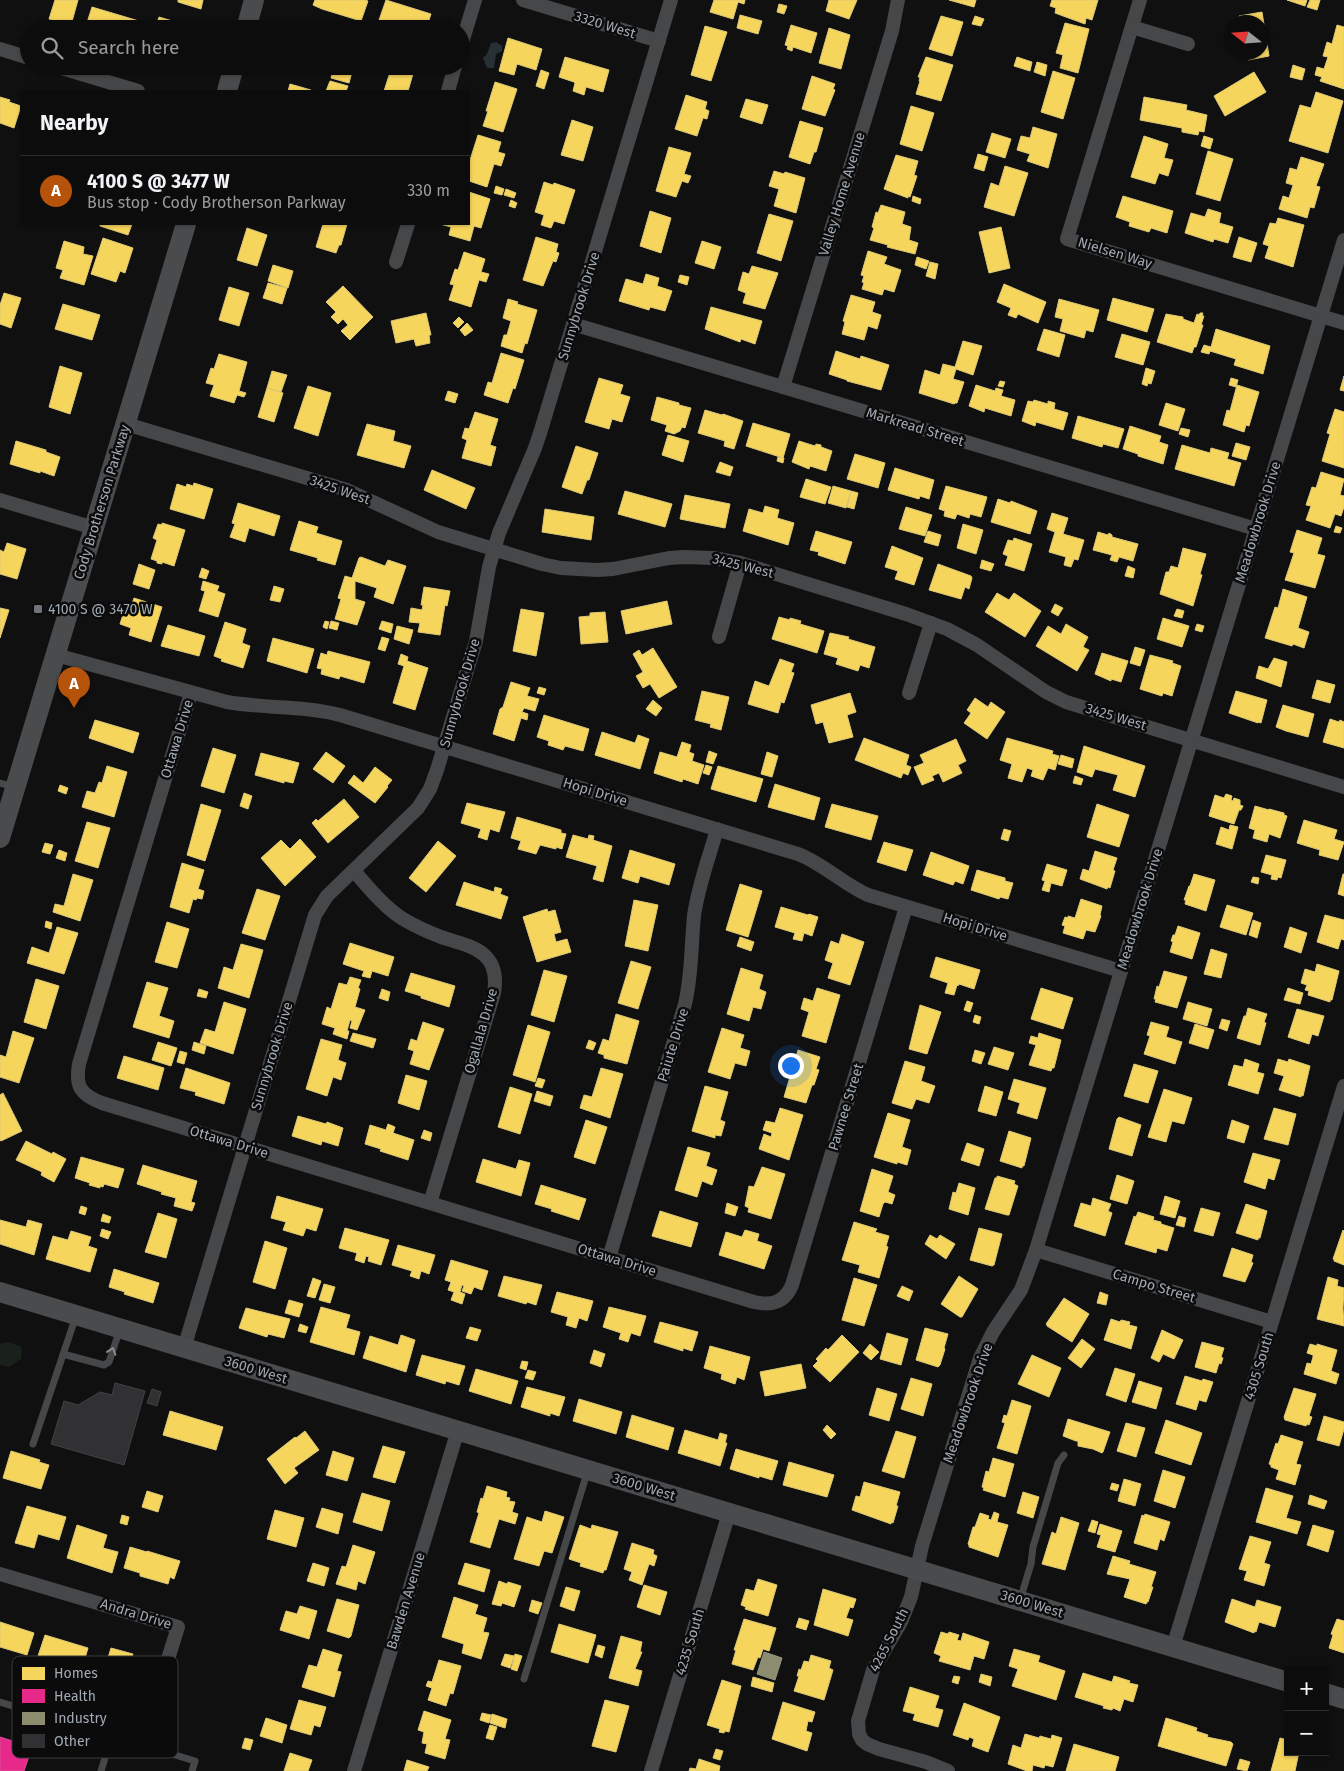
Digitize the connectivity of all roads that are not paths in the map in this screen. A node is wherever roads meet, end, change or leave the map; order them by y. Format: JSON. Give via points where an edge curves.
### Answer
{"nodes":[{"id":1,"x":254,"y":0,"type":"edge"},
{"id":2,"x":475,"y":0,"type":"edge"},
{"id":3,"x":523,"y":0,"type":"edge"},
{"id":4,"x":671,"y":0,"type":"edge"},
{"id":5,"x":898,"y":0,"type":"edge"},
{"id":6,"x":1140,"y":0,"type":"edge"},
{"id":7,"x":248,"y":20,"type":"edge"},
{"id":8,"x":469,"y":20,"type":"edge"},
{"id":9,"x":1132,"y":27,"type":"junction"},
{"id":10,"x":658,"y":41,"type":"junction"},
{"id":11,"x":1188,"y":44,"type":"dead end"},
{"id":12,"x":0,"y":50,"type":"edge"},
{"id":13,"x":20,"y":56,"type":"edge"},
{"id":14,"x":85,"y":75,"type":"edge"},
{"id":15,"x":231,"y":75,"type":"edge"},
{"id":16,"x":452,"y":75,"type":"edge"},
{"id":17,"x":135,"y":90,"type":"edge"},
{"id":18,"x":227,"y":90,"type":"edge"},
{"id":19,"x":448,"y":90,"type":"edge"},
{"id":20,"x":186,"y":225,"type":"edge"},
{"id":21,"x":408,"y":225,"type":"edge"},
{"id":22,"x":1344,"y":240,"type":"edge"},
{"id":23,"x":396,"y":262,"type":"dead end"},
{"id":24,"x":1321,"y":316,"type":"junction"},
{"id":25,"x":1344,"y":323,"type":"edge"},
{"id":26,"x":573,"y":324,"type":"junction"},
{"id":27,"x":783,"y":387,"type":"junction"},
{"id":28,"x":126,"y":424,"type":"junction"},
{"id":29,"x":0,"y":500,"type":"edge"},
{"id":30,"x":94,"y":528,"type":"junction"},
{"id":31,"x":1256,"y":529,"type":"junction"},
{"id":32,"x":494,"y":550,"type":"junction"},
{"id":33,"x":740,"y":563,"type":"junction"},
{"id":34,"x":931,"y":623,"type":"junction"},
{"id":35,"x":719,"y":637,"type":"dead end"},
{"id":36,"x":56,"y":655,"type":"junction"},
{"id":37,"x":191,"y":693,"type":"junction"},
{"id":38,"x":909,"y":693,"type":"dead end"},
{"id":39,"x":1192,"y":740,"type":"junction"},
{"id":40,"x":444,"y":747,"type":"junction"},
{"id":41,"x":8,"y":785,"type":"edge"},
{"id":42,"x":1344,"y":787,"type":"edge"},
{"id":43,"x":717,"y":829,"type":"junction"},
{"id":44,"x":0,"y":838,"type":"edge"},
{"id":45,"x":354,"y":871,"type":"junction"},
{"id":46,"x":906,"y":907,"type":"junction"},
{"id":47,"x":1122,"y":971,"type":"junction"},
{"id":48,"x":1344,"y":1086,"type":"edge"},
{"id":49,"x":245,"y":1146,"type":"junction"},
{"id":50,"x":430,"y":1203,"type":"junction"},
{"id":51,"x":1036,"y":1250,"type":"junction"},
{"id":52,"x":609,"y":1258,"type":"junction"},
{"id":53,"x":0,"y":1292,"type":"edge"},
{"id":54,"x":778,"y":1302,"type":"joint"},
{"id":55,"x":76,"y":1315,"type":"junction"},
{"id":56,"x":1272,"y":1322,"type":"junction"},
{"id":57,"x":120,"y":1328,"type":"junction"},
{"id":58,"x":184,"y":1348,"type":"junction"},
{"id":59,"x":63,"y":1354,"type":"junction"},
{"id":60,"x":458,"y":1430,"type":"junction"},
{"id":61,"x":33,"y":1444,"type":"dead end"},
{"id":62,"x":1064,"y":1455,"type":"dead end"},
{"id":63,"x":588,"y":1470,"type":"junction"},
{"id":64,"x":729,"y":1513,"type":"junction"},
{"id":65,"x":917,"y":1569,"type":"junction"},
{"id":66,"x":0,"y":1574,"type":"edge"},
{"id":67,"x":1020,"y":1601,"type":"junction"},
{"id":68,"x":1173,"y":1647,"type":"junction"},
{"id":69,"x":169,"y":1656,"type":"edge"},
{"id":70,"x":524,"y":1679,"type":"dead end"},
{"id":71,"x":1284,"y":1681,"type":"edge"},
{"id":72,"x":1329,"y":1694,"type":"edge"},
{"id":73,"x":1344,"y":1699,"type":"edge"},
{"id":74,"x":0,"y":1702,"type":"edge"},
{"id":75,"x":12,"y":1706,"type":"edge"},
{"id":76,"x":178,"y":1756,"type":"edge"},
{"id":77,"x":105,"y":1758,"type":"edge"},
{"id":78,"x":101,"y":1771,"type":"edge"},
{"id":79,"x":192,"y":1771,"type":"edge"},
{"id":80,"x":354,"y":1771,"type":"edge"},
{"id":81,"x":651,"y":1771,"type":"edge"},
{"id":82,"x":948,"y":1771,"type":"edge"}],
"edges":[{"from":1,"to":7,"type":"street"},
{"from":2,"to":8,"type":"street"},
{"from":3,"to":10,"type":"street","name":"3320 West"},
{"from":4,"to":10,"type":"street","name":"Sunnybrook Drive"},
{"from":5,"to":27,"type":"street","name":"Valley Home Avenue","via":[[892,31]]},
{"from":6,"to":9,"type":"street","name":"Nielsen Way"},
{"from":9,"to":11,"type":"street"},
{"from":9,"to":24,"type":"street","name":"Nielsen Way","via":[[1067,239]]},
{"from":10,"to":26,"type":"street","name":"Sunnybrook Drive"},
{"from":12,"to":13,"type":"street"},
{"from":14,"to":17,"type":"street"},
{"from":15,"to":18,"type":"street"},
{"from":16,"to":19,"type":"street"},
{"from":20,"to":28,"type":"street","name":"Cody Brotherson Parkway"},
{"from":21,"to":23,"type":"street"},
{"from":22,"to":24,"type":"street","name":"Meadowbrook Drive"},
{"from":24,"to":25,"type":"street","name":"Nielsen Way"},
{"from":24,"to":31,"type":"street","name":"Meadowbrook Drive"},
{"from":26,"to":27,"type":"street","name":"Markread Street"},
{"from":26,"to":32,"type":"street","name":"Sunnybrook Drive","via":[[535,448]]},
{"from":27,"to":31,"type":"street","name":"Markread Street"},
{"from":28,"to":30,"type":"street","name":"Cody Brotherson Parkway"},
{"from":28,"to":32,"type":"street","name":"3425 West","via":[[347,490],[426,527]]},
{"from":29,"to":30,"type":"street"},
{"from":30,"to":36,"type":"street","name":"Cody Brotherson Parkway"},
{"from":31,"to":39,"type":"street","name":"Meadowbrook Drive"},
{"from":32,"to":33,"type":"street","name":"3425 West","via":[[542,564],[578,569],[613,569],[684,557]]},
{"from":32,"to":40,"type":"street","name":"Sunnybrook Drive","via":[[476,641]]},
{"from":33,"to":34,"type":"street","name":"3425 West"},
{"from":33,"to":35,"type":"street"},
{"from":34,"to":38,"type":"street"},
{"from":34,"to":39,"type":"street","name":"3425 West","via":[[977,645],[1055,697]]},
{"from":36,"to":37,"type":"street","name":"Hopi Drive"},
{"from":36,"to":41,"type":"street","name":"Cody Brotherson Parkway"},
{"from":37,"to":40,"type":"street","name":"Hopi Drive","via":[[241,705],[326,711]]},
{"from":37,"to":49,"type":"street","name":"Ottawa Drive","via":[[79,1064],[78,1081],[80,1089],[93,1100]]},
{"from":39,"to":42,"type":"street","name":"3425 West"},
{"from":39,"to":47,"type":"street","name":"Meadowbrook Drive"},
{"from":40,"to":43,"type":"street","name":"Hopi Drive"},
{"from":40,"to":45,"type":"street","name":"Sunnybrook Drive","via":[[422,803]]},
{"from":41,"to":44,"type":"street","name":"Cody Brotherson Parkway"},
{"from":43,"to":46,"type":"street","name":"Hopi Drive","via":[[808,858],[859,891]]},
{"from":43,"to":52,"type":"street","name":"Paiute Drive","via":[[697,898],[685,1004]]},
{"from":45,"to":49,"type":"street","name":"Sunnybrook Drive","via":[[327,896],[315,915]]},
{"from":45,"to":50,"type":"street","name":"Ogallala Drive","via":[[379,899],[401,917],[427,931],[476,948],[487,958],[494,974],[494,993]]},
{"from":46,"to":47,"type":"street","name":"Hopi Drive"},
{"from":46,"to":54,"type":"street","name":"Pawnee Street","via":[[792,1285]]},
{"from":47,"to":51,"type":"street","name":"Meadowbrook Drive"},
{"from":48,"to":56,"type":"street","name":"4305 South"},
{"from":49,"to":50,"type":"street","name":"Ottawa Drive"},
{"from":49,"to":58,"type":"street","name":"Sunnybrook Drive"},
{"from":50,"to":52,"type":"street","name":"Ottawa Drive"},
{"from":51,"to":56,"type":"street","name":"Campo Street"},
{"from":51,"to":65,"type":"street","name":"Meadowbrook Drive","via":[[1021,1290],[980,1358]]},
{"from":52,"to":54,"type":"street","name":"Ottawa Drive","via":[[754,1302]]},
{"from":53,"to":55,"type":"street","name":"3600 West"},
{"from":55,"to":57,"type":"street","name":"3600 West"},
{"from":55,"to":59,"type":"lane"},
{"from":56,"to":68,"type":"street","name":"4305 South"},
{"from":57,"to":58,"type":"street","name":"3600 West"},
{"from":59,"to":57,"type":"lane","one_way":true,"via":[[104,1364],[109,1362]]},
{"from":58,"to":60,"type":"street","name":"3600 West"},
{"from":59,"to":61,"type":"lane"},
{"from":60,"to":63,"type":"street","name":"3600 West"},
{"from":60,"to":80,"type":"street","name":"Bawden Avenue"},
{"from":62,"to":67,"type":"lane","via":[[1058,1463]]},
{"from":63,"to":64,"type":"street","name":"3600 West"},
{"from":63,"to":70,"type":"lane"},
{"from":64,"to":65,"type":"street","name":"3600 West"},
{"from":64,"to":81,"type":"street","name":"4235 South"},
{"from":65,"to":67,"type":"street","name":"3600 West"},
{"from":65,"to":82,"type":"street","name":"4265 South","via":[[902,1622],[869,1680],[858,1728],[862,1740],[872,1747]]},
{"from":66,"to":69,"type":"street","name":"Andra Drive","via":[[178,1627]]},
{"from":67,"to":68,"type":"street","name":"3600 West"},
{"from":68,"to":71,"type":"street","name":"3600 West"},
{"from":72,"to":73,"type":"street"},
{"from":74,"to":75,"type":"lane"},
{"from":76,"to":79,"type":"lane","via":[[195,1761]]},
{"from":77,"to":78,"type":"lane"}]}
